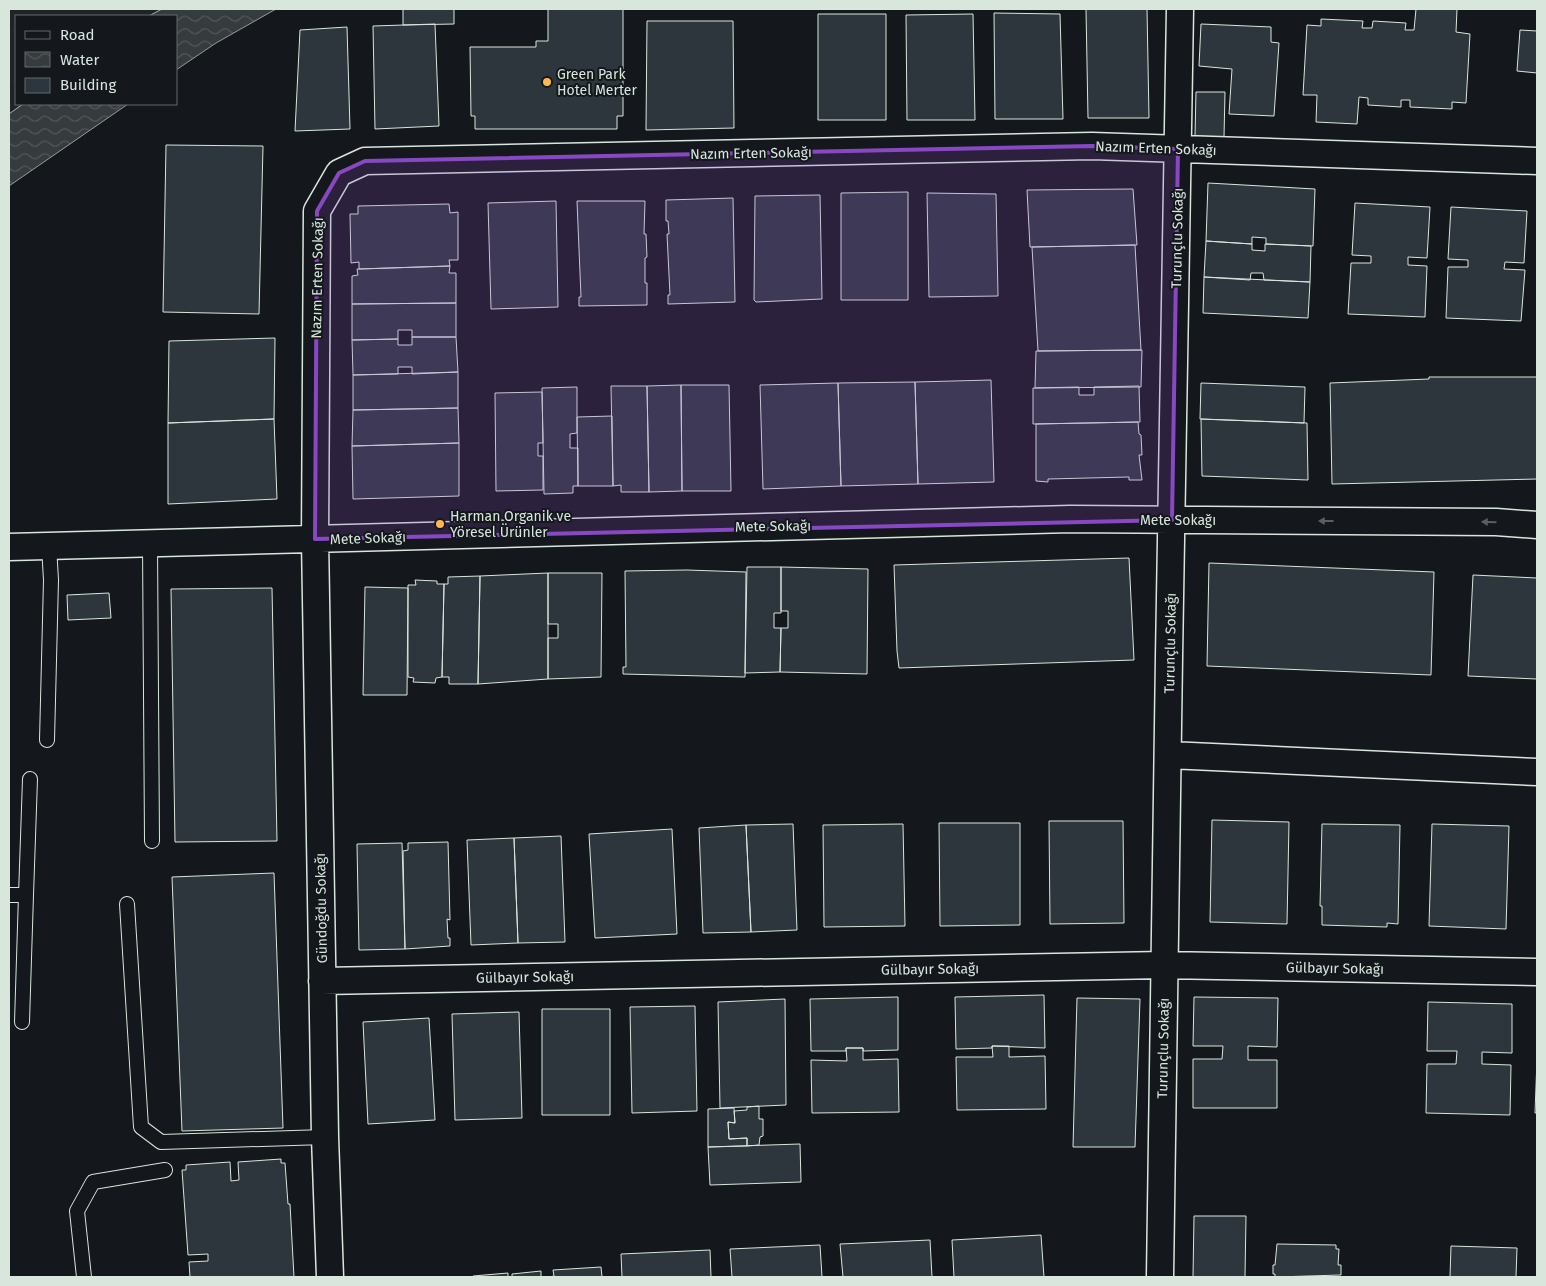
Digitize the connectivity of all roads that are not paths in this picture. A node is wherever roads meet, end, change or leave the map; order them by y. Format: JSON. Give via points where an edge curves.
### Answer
{"nodes":[{"id":1,"x":1180,"y":9,"type":"edge"},
{"id":2,"x":1178,"y":149,"type":"junction"},
{"id":3,"x":1537,"y":161,"type":"edge"},
{"id":4,"x":1172,"y":520,"type":"junction"},
{"id":5,"x":1537,"y":525,"type":"edge"},
{"id":6,"x":314,"y":539,"type":"junction"},
{"id":7,"x":150,"y":544,"type":"junction"},
{"id":8,"x":49,"y":546,"type":"junction"},
{"id":9,"x":9,"y":547,"type":"edge"},
{"id":10,"x":47,"y":740,"type":"dead end"},
{"id":11,"x":1169,"y":755,"type":"junction"},
{"id":12,"x":1537,"y":772,"type":"edge"},
{"id":13,"x":30,"y":779,"type":"dead end"},
{"id":14,"x":152,"y":841,"type":"dead end"},
{"id":15,"x":9,"y":895,"type":"edge"},
{"id":16,"x":26,"y":895,"type":"junction"},
{"id":17,"x":127,"y":904,"type":"dead end"},
{"id":18,"x":1163,"y":965,"type":"junction"},
{"id":19,"x":1537,"y":972,"type":"edge"},
{"id":20,"x":322,"y":981,"type":"junction"},
{"id":21,"x":22,"y":1022,"type":"dead end"},
{"id":22,"x":325,"y":1137,"type":"junction"},
{"id":23,"x":165,"y":1170,"type":"dead end"},
{"id":24,"x":84,"y":1277,"type":"edge"},
{"id":25,"x":330,"y":1277,"type":"edge"},
{"id":26,"x":1160,"y":1277,"type":"edge"}],
"edges":[{"from":1,"to":2,"type":"street","name":"Turunçlu Sokağı"},
{"from":2,"to":3,"type":"street","name":"Nazım Erten Sokağı"},
{"from":2,"to":4,"type":"street","name":"Turunçlu Sokağı"},
{"from":2,"to":6,"type":"street","name":"Nazım Erten Sokağı","via":[[1082,146],[365,161],[356,165],[340,173],[317,211]]},
{"from":5,"to":4,"type":"street","name":"Mete Sokağı","one_way":true},
{"from":4,"to":6,"type":"street","name":"Mete Sokağı","via":[[1070,519]]},
{"from":4,"to":11,"type":"street","name":"Turunçlu Sokağı"},
{"from":6,"to":7,"type":"street","name":"Mete Sokağı"},
{"from":6,"to":20,"type":"street","name":"Gündoğdu Sokağı"},
{"from":7,"to":8,"type":"street","name":"Mete Sokağı"},
{"from":7,"to":14,"type":"lane"},
{"from":8,"to":9,"type":"street","name":"Mete Sokağı"},
{"from":8,"to":10,"type":"lane"},
{"from":11,"to":12,"type":"street"},
{"from":11,"to":18,"type":"street","name":"Turunçlu Sokağı"},
{"from":13,"to":16,"type":"lane"},
{"from":15,"to":16,"type":"lane"},
{"from":16,"to":21,"type":"lane"},
{"from":17,"to":22,"type":"lane","via":[[141,1127],[161,1142]]},
{"from":18,"to":19,"type":"street","name":"Gülbayır Sokağı"},
{"from":18,"to":20,"type":"street","name":"Gülbayır Sokağı"},
{"from":18,"to":26,"type":"street","name":"Turunçlu Sokağı"},
{"from":20,"to":22,"type":"street","name":"Gündoğdu Sokağı"},
{"from":22,"to":25,"type":"street","name":"Gündoğdu Sokağı"},
{"from":23,"to":24,"type":"lane","via":[[93,1182],[77,1211]]}]}
